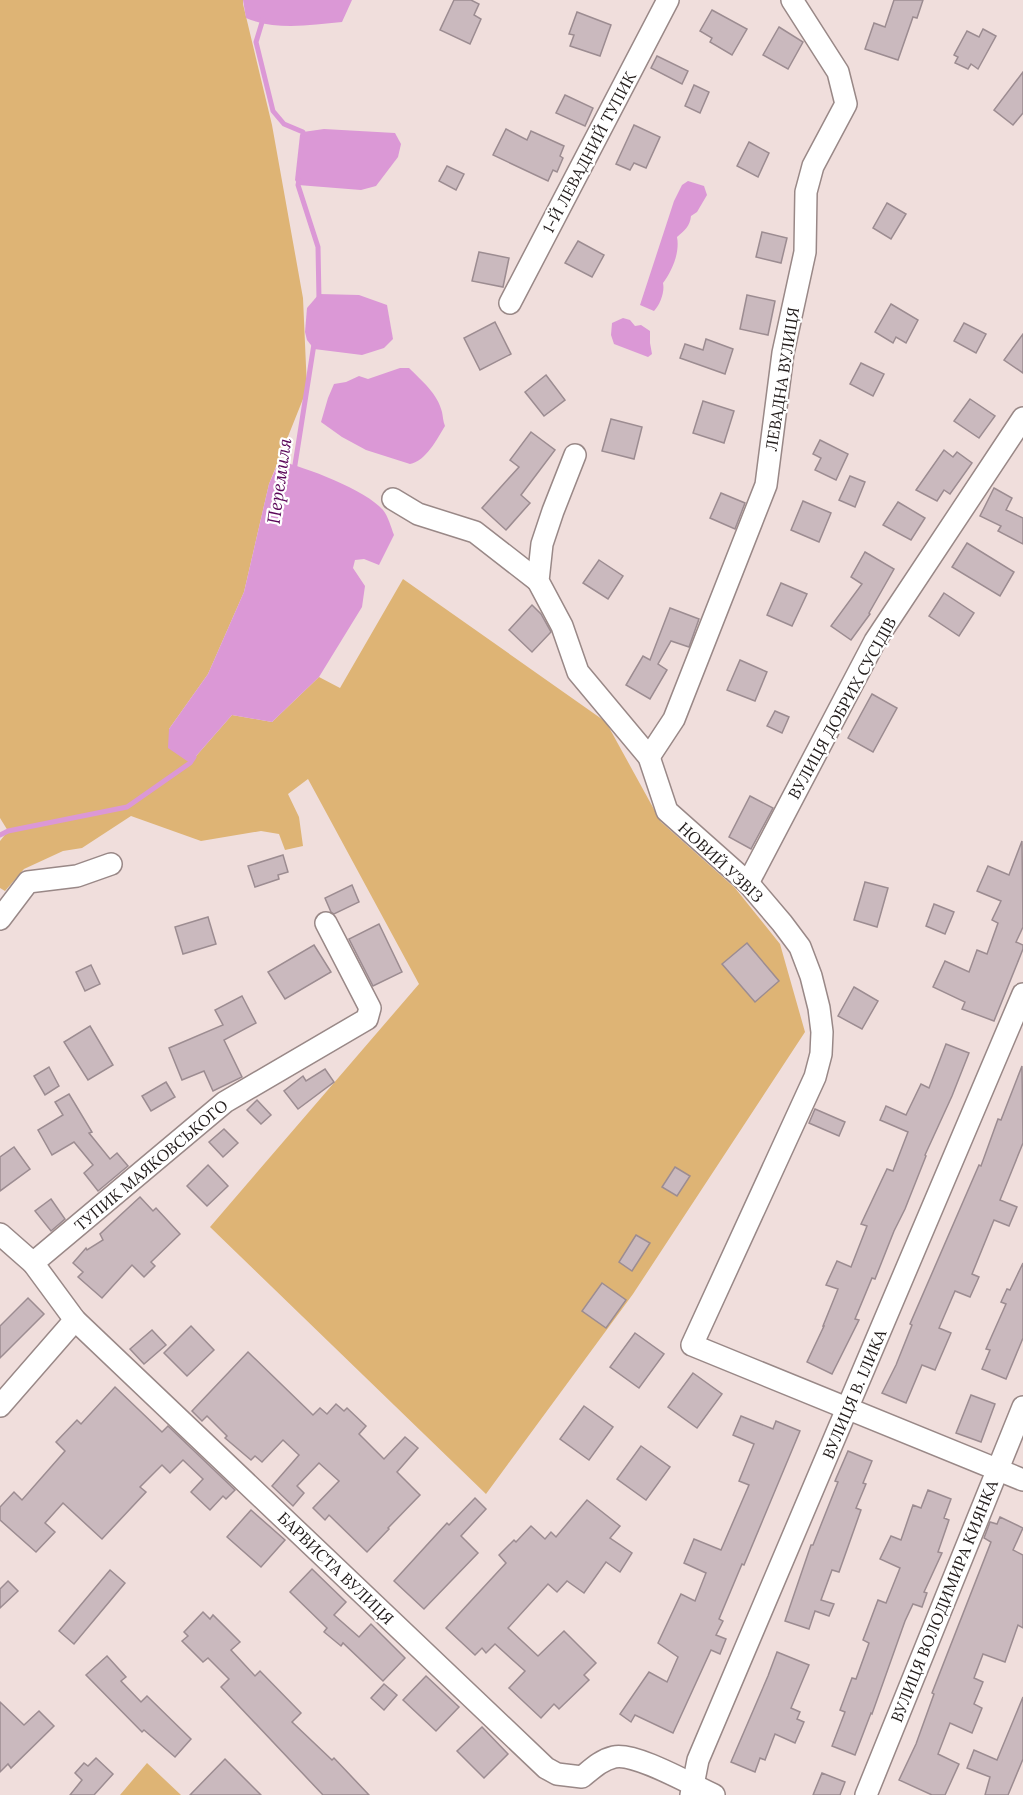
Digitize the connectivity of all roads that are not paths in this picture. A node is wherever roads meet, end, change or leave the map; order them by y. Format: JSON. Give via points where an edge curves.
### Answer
{"nodes":[{"id":1,"x":668,"y":0,"type":"edge"},
{"id":2,"x":792,"y":0,"type":"edge"},
{"id":3,"x":510,"y":303,"type":"dead end"},
{"id":4,"x":1023,"y":418,"type":"edge"},
{"id":5,"x":575,"y":455,"type":"dead end"},
{"id":6,"x":393,"y":499,"type":"dead end"},
{"id":7,"x":538,"y":581,"type":"junction"},
{"id":8,"x":649,"y":757,"type":"junction"},
{"id":9,"x":111,"y":864,"type":"dead end"},
{"id":10,"x":748,"y":883,"type":"junction"},
{"id":11,"x":0,"y":920,"type":"edge"},
{"id":12,"x":326,"y":923,"type":"dead end"},
{"id":13,"x":1023,"y":994,"type":"edge"},
{"id":14,"x":0,"y":1234,"type":"edge"},
{"id":15,"x":33,"y":1263,"type":"junction"},
{"id":16,"x":75,"y":1320,"type":"junction"},
{"id":17,"x":0,"y":1406,"type":"edge"},
{"id":18,"x":1023,"y":1407,"type":"edge"},
{"id":19,"x":849,"y":1408,"type":"junction"},
{"id":20,"x":997,"y":1470,"type":"junction"},
{"id":21,"x":1023,"y":1480,"type":"edge"},
{"id":22,"x":580,"y":1786,"type":"edge"},
{"id":23,"x":692,"y":1790,"type":"edge"},
{"id":24,"x":714,"y":1795,"type":"edge"},
{"id":25,"x":866,"y":1795,"type":"edge"}],
"edges":[{"from":1,"to":3,"type":"street","name":"1-Й ЛЕВАДНИЙ ТУПИК"},
{"from":2,"to":8,"type":"street","name":"ЛЕВАДНА ВУЛИЦЯ","via":[[837,72],[846,104],[813,166],[806,192],[805,252],[783,353],[766,485],[674,719]]},
{"from":4,"to":10,"type":"street","name":"ВУЛИЦЯ ДОБРИХ СУСІДІВ","via":[[875,641]]},
{"from":5,"to":7,"type":"street","via":[[542,544]]},
{"from":6,"to":7,"type":"street","via":[[418,513],[475,532]]},
{"from":7,"to":8,"type":"street","name":"НОВИЙ УЗВІЗ","via":[[562,626],[578,672]]},
{"from":8,"to":10,"type":"street","name":"НОВИЙ УЗВІЗ","via":[[667,811]]},
{"from":9,"to":11,"type":"street","via":[[77,876],[28,882]]},
{"from":10,"to":19,"type":"street","name":"НОВИЙ УЗВІЗ","via":[[800,947],[819,1008],[821,1054],[815,1077],[692,1346]]},
{"from":12,"to":15,"type":"street","name":"ТУПИК МАЯКОВСЬКОГО","via":[[370,1008],[367,1019],[225,1102]]},
{"from":13,"to":19,"type":"street","name":"ВУЛИЦЯ В. ІЛИКА"},
{"from":14,"to":15,"type":"street","name":"БАРВИСТА ВУЛИЦЯ"},
{"from":15,"to":16,"type":"street","name":"БАРВИСТА ВУЛИЦЯ"},
{"from":16,"to":17,"type":"street"},
{"from":16,"to":22,"type":"street","name":"БАРВИСТА ВУЛИЦЯ","via":[[546,1768]]},
{"from":18,"to":20,"type":"street","name":"ВУЛИЦЯ ВОЛОДИМИРА КИЯНКА"},
{"from":19,"to":20,"type":"street"},
{"from":19,"to":23,"type":"street","name":"ВУЛИЦЯ В. ІЛИКА","via":[[698,1760]]},
{"from":20,"to":21,"type":"street"},
{"from":20,"to":25,"type":"street","name":"ВУЛИЦЯ ВОЛОДИМИРА КИЯНКА"},
{"from":22,"to":23,"type":"street","name":"БАРВИСТА ВУЛИЦЯ","via":[[599,1763],[624,1756],[639,1759]]},
{"from":23,"to":24,"type":"street","name":"БАРВИСТА ВУЛИЦЯ"}]}
